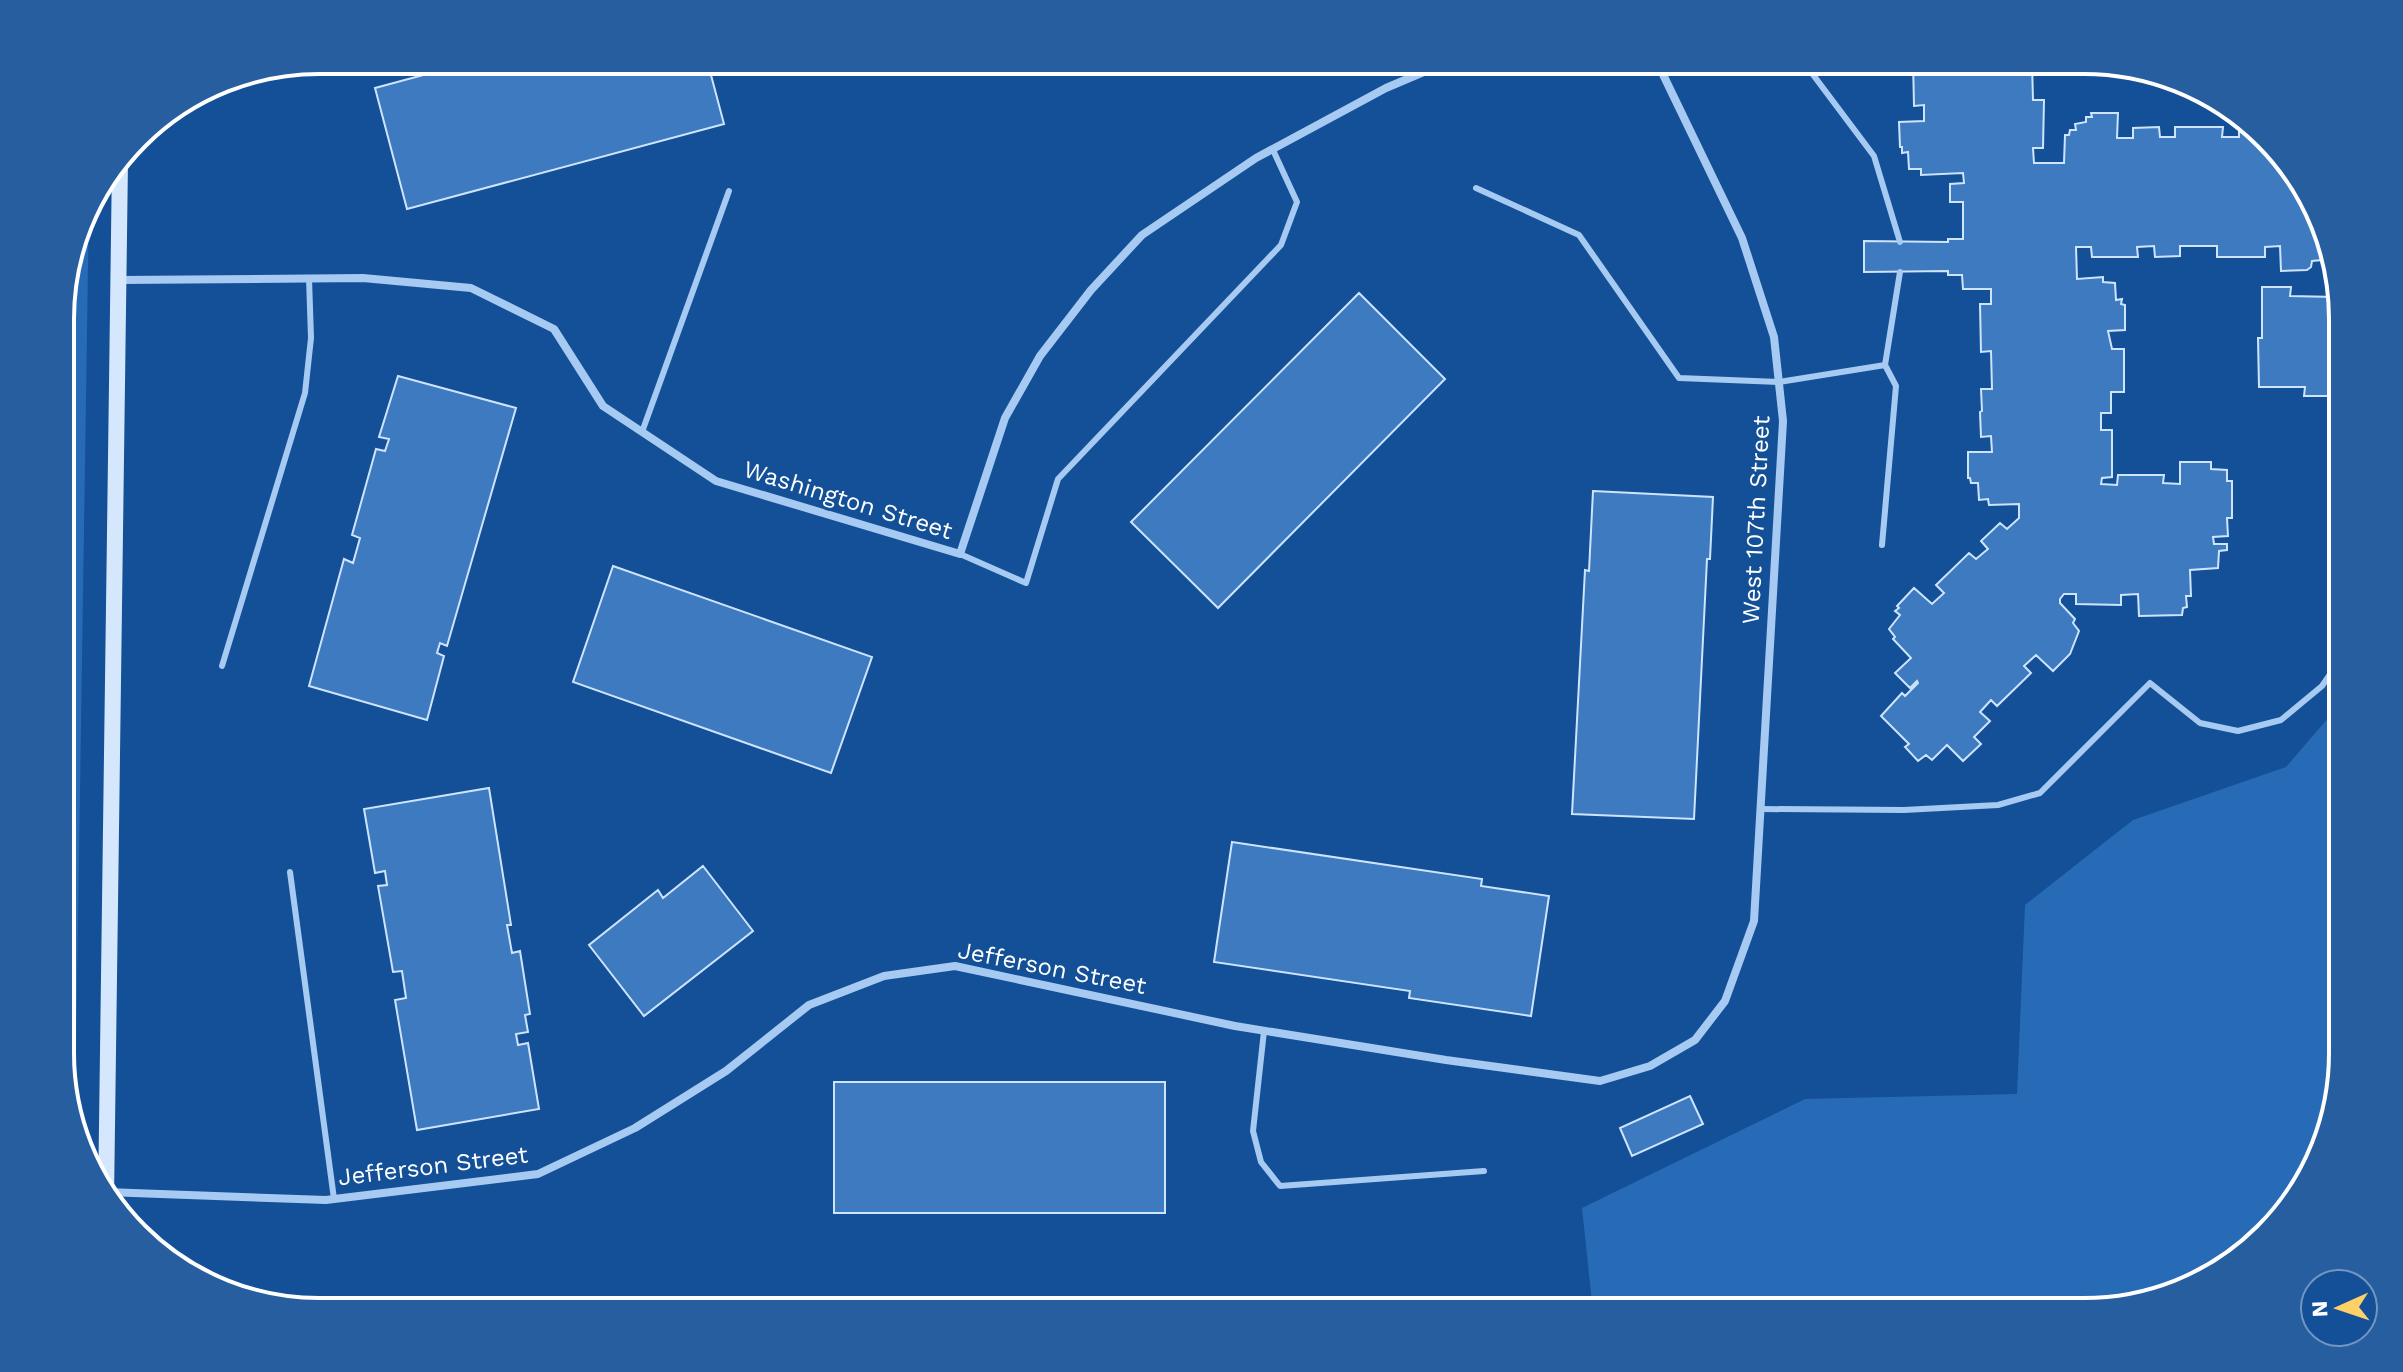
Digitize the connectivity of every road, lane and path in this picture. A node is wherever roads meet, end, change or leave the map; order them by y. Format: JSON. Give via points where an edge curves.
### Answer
{"nodes":[{"id":1,"x":1418,"y":74,"type":"edge"},
{"id":2,"x":1663,"y":74,"type":"edge"},
{"id":3,"x":1813,"y":74,"type":"edge"},
{"id":4,"x":1273,"y":150,"type":"junction"},
{"id":5,"x":120,"y":177,"type":"edge"},
{"id":6,"x":1476,"y":188,"type":"dead end"},
{"id":7,"x":729,"y":191,"type":"dead end"},
{"id":8,"x":1900,"y":242,"type":"dead end"},
{"id":9,"x":1900,"y":272,"type":"dead end"},
{"id":10,"x":309,"y":278,"type":"junction"},
{"id":11,"x":119,"y":280,"type":"junction"},
{"id":12,"x":1885,"y":365,"type":"junction"},
{"id":13,"x":1779,"y":382,"type":"junction"},
{"id":14,"x":642,"y":432,"type":"junction"},
{"id":15,"x":1882,"y":545,"type":"dead end"},
{"id":16,"x":960,"y":554,"type":"junction"},
{"id":17,"x":222,"y":666,"type":"dead end"},
{"id":18,"x":2328,"y":677,"type":"edge"},
{"id":19,"x":1761,"y":809,"type":"junction"},
{"id":20,"x":290,"y":872,"type":"dead end"},
{"id":21,"x":1725,"y":1001,"type":"joint"},
{"id":22,"x":1264,"y":1031,"type":"junction"},
{"id":23,"x":1484,"y":1171,"type":"dead end"},
{"id":24,"x":106,"y":1175,"type":"edge"},
{"id":25,"x":121,"y":1196,"type":"edge"},
{"id":26,"x":334,"y":1199,"type":"junction"}],
"edges":[{"from":1,"to":4,"type":"street","name":"Washington Street"},
{"from":2,"to":13,"type":"street","name":"West 107th Street","via":[[1742,238],[1774,337]]},
{"from":3,"to":8,"type":"lane","via":[[1874,156]]},
{"from":4,"to":16,"type":"street","name":"Washington Street","via":[[1142,235],[1091,290],[1040,356],[1005,418]]},
{"from":4,"to":16,"type":"lane","via":[[1297,202],[1281,245],[1058,479],[1026,583]]},
{"from":5,"to":11,"type":"street"},
{"from":6,"to":13,"type":"lane","via":[[1579,235],[1679,378]]},
{"from":7,"to":14,"type":"lane"},
{"from":9,"to":12,"type":"lane"},
{"from":10,"to":11,"type":"street","name":"Washington Street"},
{"from":10,"to":14,"type":"street","name":"Washington Street","via":[[471,288],[554,329],[603,406]]},
{"from":10,"to":17,"type":"lane","via":[[311,338],[305,393]]},
{"from":11,"to":24,"type":"street"},
{"from":12,"to":13,"type":"lane"},
{"from":12,"to":15,"type":"lane","via":[[1896,386]]},
{"from":13,"to":19,"type":"street","name":"West 107th Street","via":[[1783,421]]},
{"from":14,"to":16,"type":"street","name":"Washington Street","via":[[716,481]]},
{"from":18,"to":19,"type":"lane","via":[[2281,720],[2238,731],[2200,723],[2150,683],[2040,793],[1998,805]]},
{"from":19,"to":21,"type":"street","name":"West 107th Street","via":[[1754,921]]},
{"from":20,"to":26,"type":"lane"},
{"from":21,"to":22,"type":"street","name":"Jefferson Street","via":[[1695,1040],[1650,1066],[1600,1081]]},
{"from":22,"to":23,"type":"lane","via":[[1253,1131],[1261,1162],[1280,1186]]},
{"from":22,"to":26,"type":"street","name":"Jefferson Street","via":[[955,966],[884,976],[809,1005],[713,1079],[635,1128],[538,1174]]},
{"from":25,"to":26,"type":"street","name":"Jefferson Street"}]}
